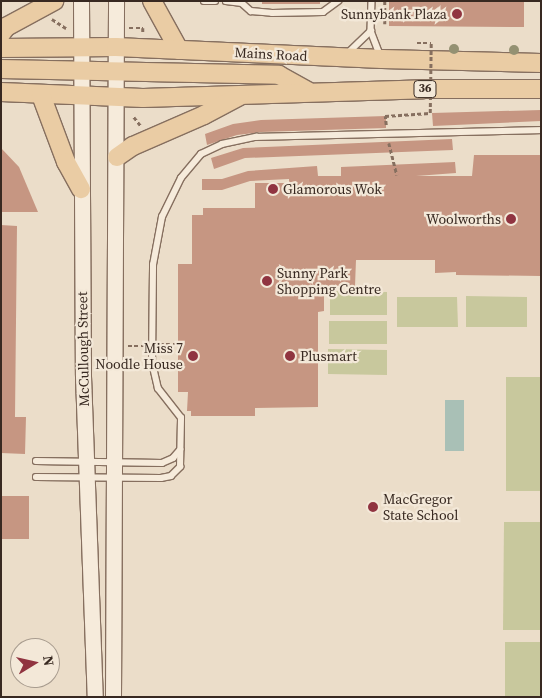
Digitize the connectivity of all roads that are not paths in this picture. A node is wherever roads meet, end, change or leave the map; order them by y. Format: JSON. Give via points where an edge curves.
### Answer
{"nodes":[{"id":1,"x":81,"y":1,"type":"edge"},
{"id":2,"x":116,"y":1,"type":"edge"},
{"id":3,"x":152,"y":1,"type":"edge"},
{"id":4,"x":204,"y":1,"type":"edge"},
{"id":5,"x":215,"y":1,"type":"edge"},
{"id":6,"x":226,"y":1,"type":"edge"},
{"id":7,"x":338,"y":1,"type":"edge"},
{"id":8,"x":372,"y":1,"type":"edge"},
{"id":9,"x":49,"y":8,"type":"edge"},
{"id":10,"x":371,"y":31,"type":"junction"},
{"id":11,"x":1,"y":34,"type":"edge"},
{"id":12,"x":81,"y":46,"type":"junction"},
{"id":13,"x":116,"y":47,"type":"junction"},
{"id":14,"x":1,"y":48,"type":"edge"},
{"id":15,"x":179,"y":50,"type":"junction"},
{"id":16,"x":344,"y":58,"type":"junction"},
{"id":17,"x":382,"y":60,"type":"junction"},
{"id":18,"x":541,"y":63,"type":"edge"},
{"id":19,"x":1,"y":69,"type":"edge"},
{"id":20,"x":81,"y":72,"type":"junction"},
{"id":21,"x":116,"y":72,"type":"junction"},
{"id":22,"x":541,"y":90,"type":"edge"},
{"id":23,"x":308,"y":91,"type":"junction"},
{"id":24,"x":1,"y":92,"type":"edge"},
{"id":25,"x":241,"y":94,"type":"junction"},
{"id":26,"x":41,"y":95,"type":"junction"},
{"id":27,"x":81,"y":97,"type":"junction"},
{"id":28,"x":116,"y":97,"type":"junction"},
{"id":29,"x":541,"y":130,"type":"edge"},
{"id":30,"x":117,"y":157,"type":"junction"},
{"id":31,"x":81,"y":189,"type":"junction"},
{"id":32,"x":180,"y":450,"type":"junction"},
{"id":33,"x":36,"y":461,"type":"dead end"},
{"id":34,"x":86,"y":470,"type":"junction"},
{"id":35,"x":115,"y":470,"type":"junction"},
{"id":36,"x":36,"y":477,"type":"dead end"},
{"id":37,"x":95,"y":697,"type":"edge"},
{"id":38,"x":113,"y":697,"type":"edge"}],
"edges":[{"from":1,"to":12,"type":"main road","name":"McCullough Street"},
{"from":2,"to":13,"type":"main road"},
{"from":3,"to":15,"type":"main road"},
{"from":4,"to":5,"type":"lane"},
{"from":6,"to":7,"type":"lane","via":[[242,3],[251,11],[272,13],[324,12]]},
{"from":8,"to":10,"type":"lane"},
{"from":9,"to":11,"type":"main road","via":[[6,27]]},
{"from":10,"to":16,"type":"lane"},
{"from":10,"to":17,"type":"lane"},
{"from":12,"to":13,"type":"main road","name":"Mains Road","number":"36"},
{"from":12,"to":14,"type":"main road","name":"Mains Road","number":"36"},
{"from":12,"to":20,"type":"main road","name":"McCullough Street"},
{"from":13,"to":15,"type":"main road","name":"Mains Road","number":"36"},
{"from":13,"to":21,"type":"main road"},
{"from":15,"to":16,"type":"main road","name":"Mains Road","number":"36"},
{"from":16,"to":17,"type":"main road","name":"Mains Road","number":"36"},
{"from":17,"to":18,"type":"main road","name":"Mains Road","number":"36"},
{"from":19,"to":20,"type":"main road"},
{"from":20,"to":21,"type":"main road"},
{"from":20,"to":27,"type":"main road","name":"McCullough Street"},
{"from":21,"to":23,"type":"main road","via":[[279,74]]},
{"from":21,"to":28,"type":"main road"},
{"from":22,"to":23,"type":"main road","number":"36"},
{"from":23,"to":25,"type":"main road","number":"36"},
{"from":24,"to":26,"type":"main road","number":"36"},
{"from":25,"to":28,"type":"main road","number":"36"},
{"from":25,"to":30,"type":"main road","via":[[204,116],[133,146]]},
{"from":26,"to":27,"type":"main road","number":"36"},
{"from":26,"to":31,"type":"main road","via":[[66,162]]},
{"from":27,"to":28,"type":"main road","number":"36"},
{"from":27,"to":31,"type":"main road","name":"McCullough Street"},
{"from":28,"to":30,"type":"main road"},
{"from":29,"to":32,"type":"lane","via":[[256,137],[222,144],[201,154],[180,178],[162,217],[153,265],[152,345],[156,384],[181,418]]},
{"from":30,"to":35,"type":"main road"},
{"from":31,"to":34,"type":"main road","name":"McCullough Street"},
{"from":32,"to":35,"type":"lane","via":[[166,462]]},
{"from":32,"to":35,"type":"lane","via":[[180,467],[171,476]]},
{"from":33,"to":34,"type":"lane"},
{"from":34,"to":35,"type":"lane"},
{"from":34,"to":35,"type":"lane"},
{"from":34,"to":36,"type":"lane"},
{"from":34,"to":37,"type":"main road","name":"McCullough Street"},
{"from":35,"to":38,"type":"main road"}]}
